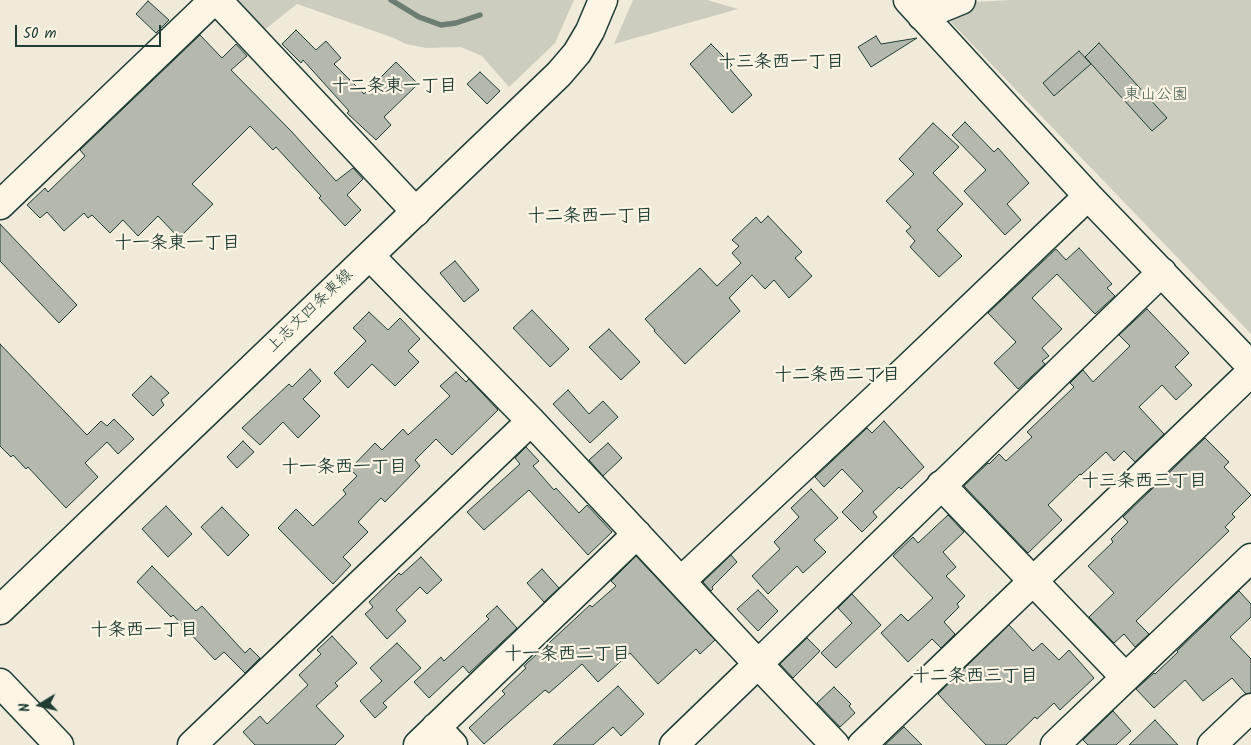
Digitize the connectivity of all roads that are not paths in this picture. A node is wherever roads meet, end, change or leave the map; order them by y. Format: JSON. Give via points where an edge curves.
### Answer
{"nodes":[{"id":1,"x":216,"y":0,"type":"edge"},
{"id":2,"x":604,"y":0,"type":"edge"},
{"id":3,"x":961,"y":0,"type":"edge"},
{"id":4,"x":915,"y":8,"type":"edge"},
{"id":5,"x":1088,"y":196,"type":"junction"},
{"id":6,"x":0,"y":205,"type":"edge"},
{"id":7,"x":416,"y":212,"type":"junction"},
{"id":8,"x":370,"y":256,"type":"junction"},
{"id":9,"x":1162,"y":272,"type":"junction"},
{"id":10,"x":1251,"y":366,"type":"edge"},
{"id":11,"x":1251,"y":372,"type":"edge"},
{"id":12,"x":531,"y":421,"type":"junction"},
{"id":13,"x":941,"y":485,"type":"junction"},
{"id":14,"x":637,"y":534,"type":"junction"},
{"id":15,"x":1251,"y":558,"type":"edge"},
{"id":16,"x":681,"y":581,"type":"junction"},
{"id":17,"x":1033,"y":582,"type":"junction"},
{"id":18,"x":0,"y":610,"type":"edge"},
{"id":19,"x":758,"y":664,"type":"junction"},
{"id":20,"x":1125,"y":677,"type":"junction"},
{"id":21,"x":0,"y":683,"type":"edge"},
{"id":22,"x":1251,"y":708,"type":"edge"},
{"id":23,"x":436,"y":739,"type":"edge"},
{"id":24,"x":59,"y":745,"type":"edge"},
{"id":25,"x":192,"y":745,"type":"edge"},
{"id":26,"x":674,"y":745,"type":"edge"},
{"id":27,"x":835,"y":745,"type":"edge"},
{"id":28,"x":862,"y":745,"type":"edge"},
{"id":29,"x":1055,"y":745,"type":"edge"},
{"id":30,"x":1212,"y":745,"type":"edge"}],
"edges":[{"from":1,"to":6,"type":"main road"},
{"from":1,"to":7,"type":"main road"},
{"from":2,"to":7,"type":"main road","name":"上志文四条東線","via":[[590,32],[559,74]]},
{"from":3,"to":4,"type":"main road"},
{"from":4,"to":5,"type":"main road"},
{"from":5,"to":9,"type":"main road"},
{"from":5,"to":16,"type":"main road"},
{"from":7,"to":8,"type":"main road","name":"上志文四条東線"},
{"from":8,"to":12,"type":"main road"},
{"from":8,"to":18,"type":"main road","name":"上志文四条東線"},
{"from":9,"to":10,"type":"main road"},
{"from":9,"to":13,"type":"main road"},
{"from":11,"to":17,"type":"main road"},
{"from":12,"to":14,"type":"main road"},
{"from":12,"to":25,"type":"main road"},
{"from":13,"to":17,"type":"main road"},
{"from":13,"to":19,"type":"main road"},
{"from":14,"to":16,"type":"main road"},
{"from":14,"to":23,"type":"main road"},
{"from":15,"to":20,"type":"main road"},
{"from":16,"to":19,"type":"main road"},
{"from":17,"to":20,"type":"main road"},
{"from":17,"to":28,"type":"main road"},
{"from":19,"to":26,"type":"main road"},
{"from":19,"to":27,"type":"main road"},
{"from":20,"to":29,"type":"main road"},
{"from":21,"to":24,"type":"main road"},
{"from":22,"to":30,"type":"main road"}]}
